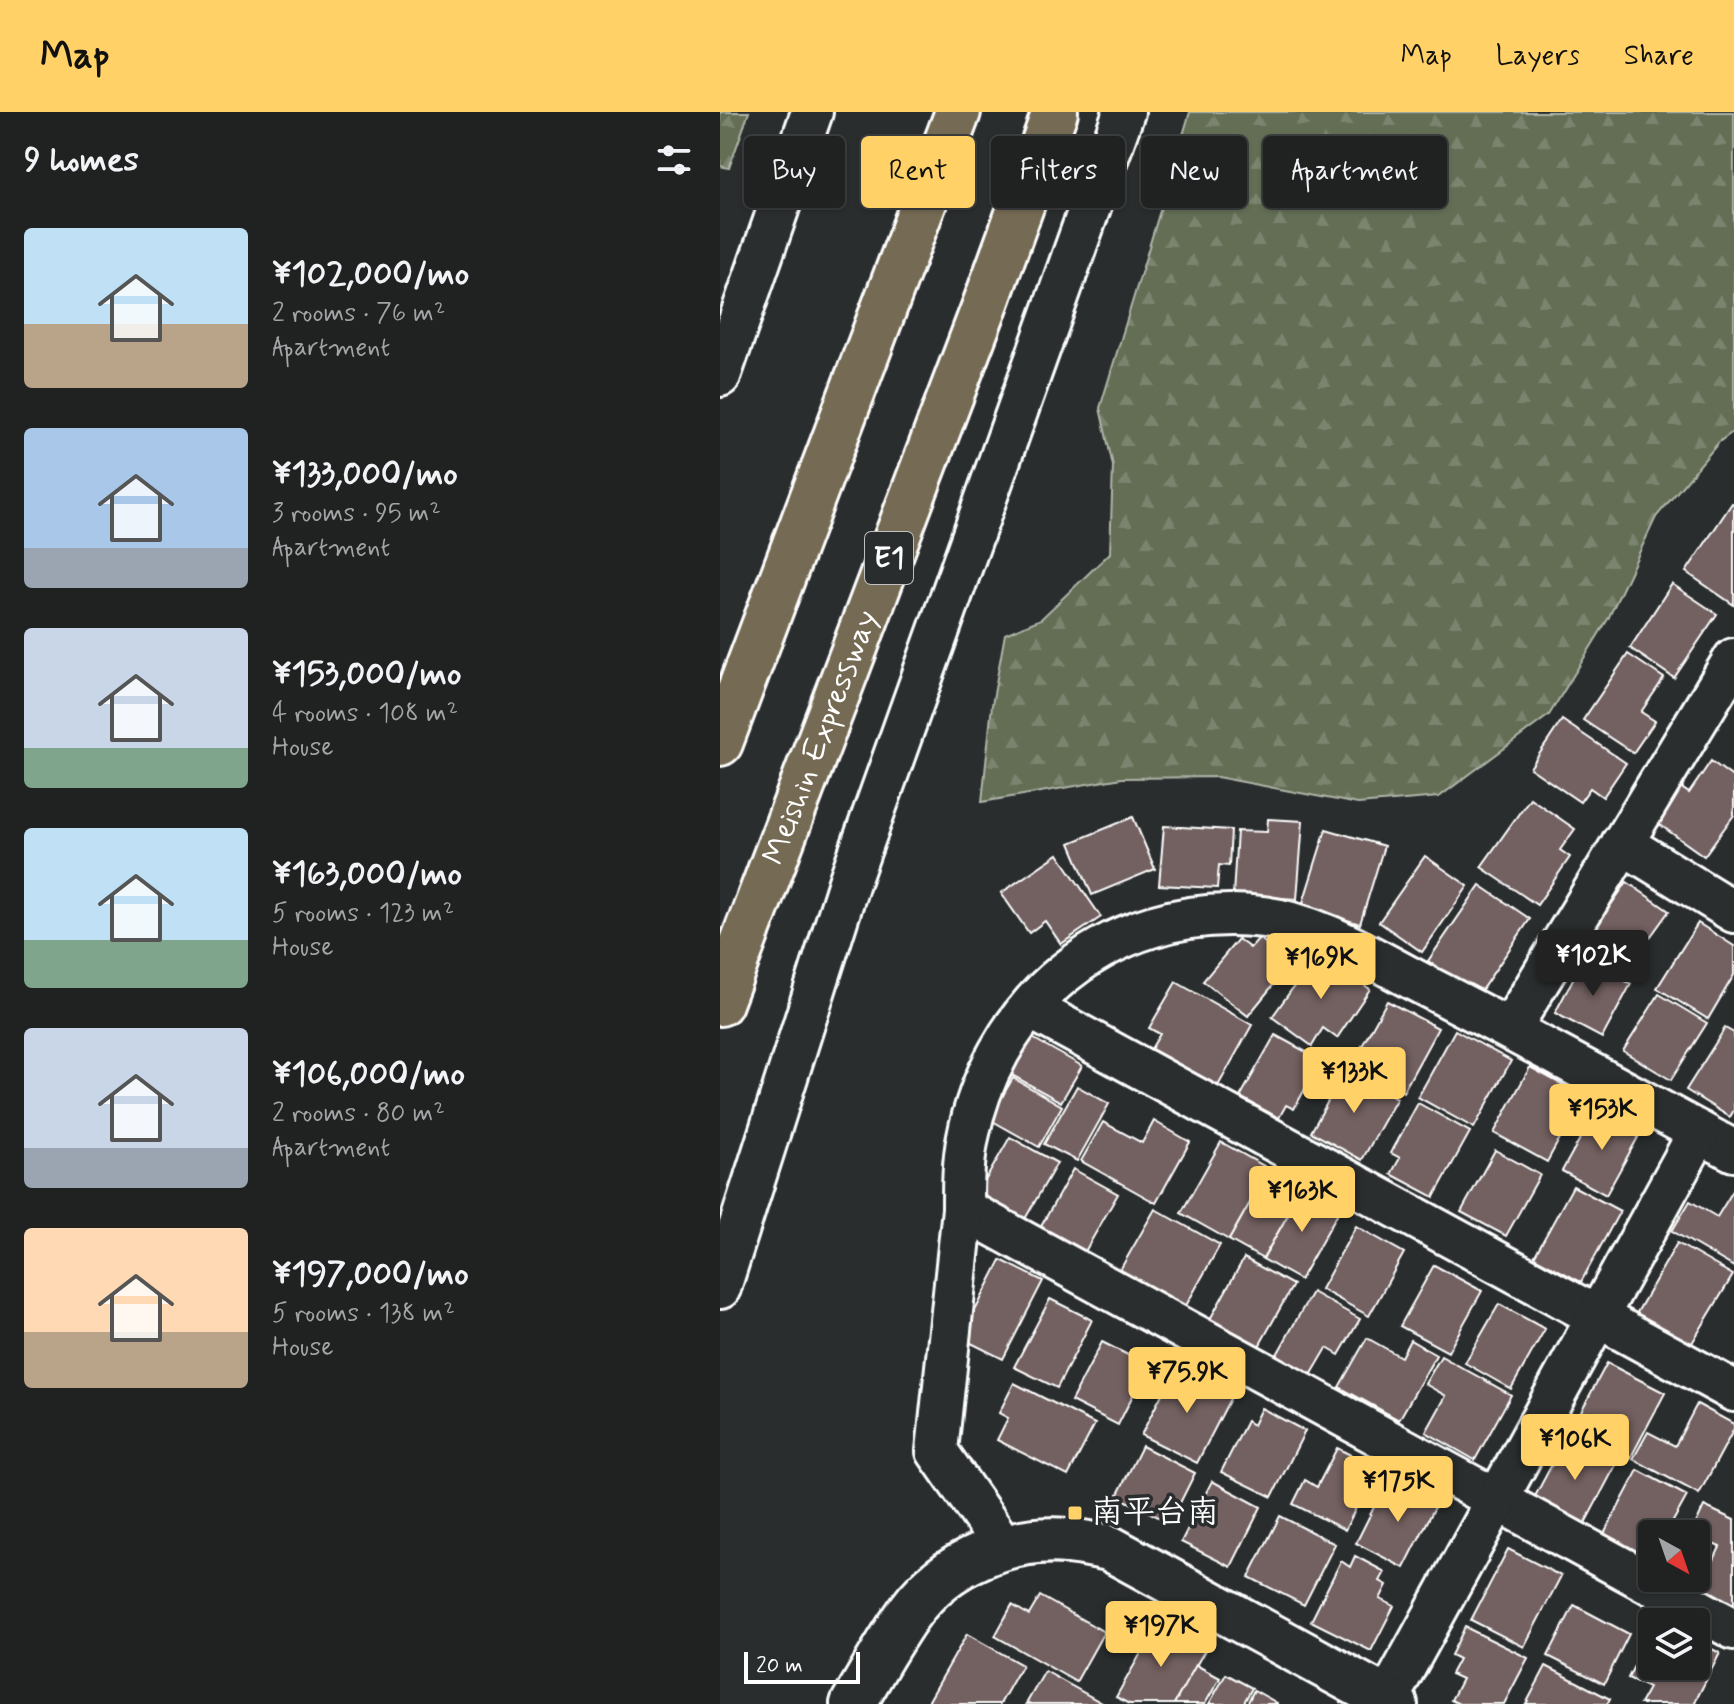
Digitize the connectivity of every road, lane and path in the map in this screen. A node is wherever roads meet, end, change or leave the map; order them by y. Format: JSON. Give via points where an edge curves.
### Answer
{"nodes":[{"id":1,"x":812,"y":112,"type":"edge"},
{"id":2,"x":958,"y":112,"type":"edge"},
{"id":3,"x":1055,"y":112,"type":"edge"},
{"id":4,"x":1124,"y":112,"type":"edge"},
{"id":5,"x":720,"y":376,"type":"edge"},
{"id":6,"x":1734,"y":659,"type":"edge"},
{"id":7,"x":720,"y":743,"type":"edge"},
{"id":8,"x":1622,"y":843,"type":"junction"},
{"id":9,"x":1734,"y":912,"type":"edge"},
{"id":10,"x":720,"y":1003,"type":"edge"},
{"id":11,"x":1030,"y":1008,"type":"junction"},
{"id":12,"x":1510,"y":1029,"type":"junction"},
{"id":13,"x":1699,"y":1132,"type":"junction"},
{"id":14,"x":1734,"y":1151,"type":"edge"},
{"id":15,"x":963,"y":1209,"type":"junction"},
{"id":16,"x":720,"y":1288,"type":"edge"},
{"id":17,"x":1598,"y":1317,"type":"junction"},
{"id":18,"x":1734,"y":1391,"type":"edge"},
{"id":19,"x":1497,"y":1500,"type":"junction"},
{"id":20,"x":1004,"y":1547,"type":"junction"},
{"id":21,"x":1734,"y":1629,"type":"edge"},
{"id":22,"x":1391,"y":1702,"type":"edge"},
{"id":23,"x":854,"y":1704,"type":"edge"}],
"edges":[{"from":1,"to":5,"type":"street"},
{"from":2,"to":7,"type":"highway"},
{"from":3,"to":10,"type":"highway","name":"Meishin Expressway","number":"E1"},
{"from":4,"to":16,"type":"street","via":[[849,882]]},
{"from":6,"to":8,"type":"street"},
{"from":8,"to":9,"type":"street"},
{"from":8,"to":12,"type":"street"},
{"from":11,"to":12,"type":"street","via":[[1065,972],[1110,943],[1187,918],[1241,915],[1319,931]]},
{"from":11,"to":15,"type":"street","via":[[1007,1039],[977,1103],[963,1172]]},
{"from":11,"to":17,"type":"street"},
{"from":12,"to":13,"type":"street"},
{"from":13,"to":14,"type":"street"},
{"from":13,"to":17,"type":"street"},
{"from":15,"to":19,"type":"street"},
{"from":15,"to":20,"type":"street","via":[[937,1451]]},
{"from":17,"to":18,"type":"street"},
{"from":17,"to":19,"type":"street"},
{"from":19,"to":21,"type":"street"},
{"from":19,"to":22,"type":"street"},
{"from":20,"to":22,"type":"street","via":[[1057,1540],[1109,1548]]},
{"from":20,"to":23,"type":"street","via":[[952,1571],[930,1589]]}]}
